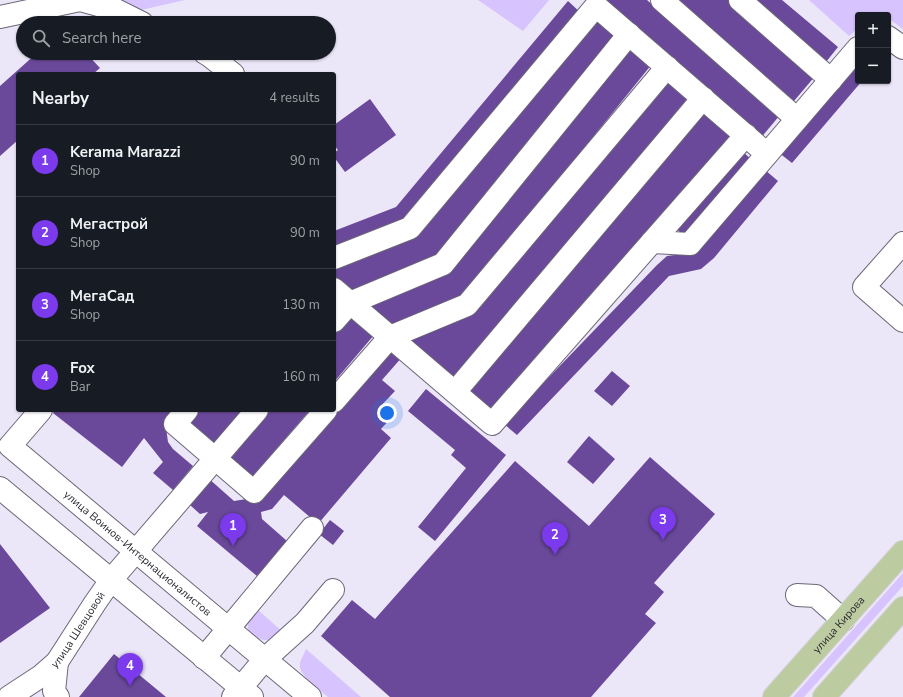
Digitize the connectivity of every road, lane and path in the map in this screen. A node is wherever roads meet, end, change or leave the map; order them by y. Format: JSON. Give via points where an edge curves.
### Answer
{"nodes":[{"id":1,"x":662,"y":0,"type":"edge"},
{"id":2,"x":740,"y":0,"type":"edge"},
{"id":3,"x":128,"y":16,"type":"edge"},
{"id":4,"x":0,"y":17,"type":"edge"},
{"id":5,"x":628,"y":34,"type":"junction"},
{"id":6,"x":891,"y":39,"type":"edge"},
{"id":7,"x":903,"y":48,"type":"edge"},
{"id":8,"x":855,"y":52,"type":"edge"},
{"id":9,"x":215,"y":60,"type":"edge"},
{"id":10,"x":667,"y":67,"type":"junction"},
{"id":11,"x":230,"y":72,"type":"edge"},
{"id":12,"x":831,"y":80,"type":"junction"},
{"id":13,"x":703,"y":98,"type":"junction"},
{"id":14,"x":797,"y":119,"type":"junction"},
{"id":15,"x":746,"y":135,"type":"junction"},
{"id":16,"x":767,"y":154,"type":"junction"},
{"id":17,"x":652,"y":242,"type":"junction"},
{"id":18,"x":903,"y":242,"type":"edge"},
{"id":19,"x":336,"y":257,"type":"edge"},
{"id":20,"x":342,"y":296,"type":"edge"},
{"id":21,"x":336,"y":315,"type":"edge"},
{"id":22,"x":903,"y":321,"type":"edge"},
{"id":23,"x":390,"y":337,"type":"junction"},
{"id":24,"x":455,"y":392,"type":"junction"},
{"id":25,"x":336,"y":399,"type":"edge"},
{"id":26,"x":39,"y":412,"type":"edge"},
{"id":27,"x":185,"y":412,"type":"edge"},
{"id":28,"x":255,"y":412,"type":"edge"},
{"id":29,"x":324,"y":412,"type":"edge"},
{"id":30,"x":215,"y":458,"type":"junction"},
{"id":31,"x":0,"y":488,"type":"edge"},
{"id":32,"x":312,"y":528,"type":"dead end"},
{"id":33,"x":135,"y":551,"type":"junction"},
{"id":34,"x":903,"y":552,"type":"edge"},
{"id":35,"x":111,"y":580,"type":"junction"},
{"id":36,"x":333,"y":590,"type":"dead end"},
{"id":37,"x":903,"y":608,"type":"edge"},
{"id":38,"x":229,"y":629,"type":"junction"},
{"id":39,"x":204,"y":658,"type":"junction"},
{"id":40,"x":265,"y":659,"type":"junction"},
{"id":41,"x":57,"y":662,"type":"junction"},
{"id":42,"x":242,"y":694,"type":"edge"},
{"id":43,"x":16,"y":695,"type":"edge"},
{"id":44,"x":58,"y":697,"type":"edge"},
{"id":45,"x":310,"y":697,"type":"edge"},
{"id":46,"x":774,"y":697,"type":"edge"},
{"id":47,"x":824,"y":697,"type":"edge"}],
"edges":[{"from":1,"to":14,"type":"street"},
{"from":2,"to":12,"type":"street"},
{"from":3,"to":4,"type":"street","via":[[80,0]]},
{"from":5,"to":10,"type":"street"},
{"from":5,"to":19,"type":"street","via":[[596,6],[410,228]]},
{"from":5,"to":20,"type":"street","via":[[443,264]]},
{"from":6,"to":7,"type":"street"},
{"from":8,"to":12,"type":"street"},
{"from":9,"to":11,"type":"street"},
{"from":10,"to":13,"type":"street"},
{"from":10,"to":23,"type":"street","via":[[467,305]]},
{"from":12,"to":14,"type":"street"},
{"from":13,"to":15,"type":"street"},
{"from":13,"to":24,"type":"street"},
{"from":14,"to":16,"type":"street"},
{"from":15,"to":16,"type":"street"},
{"from":15,"to":17,"type":"street"},
{"from":16,"to":17,"type":"street","via":[[690,244]]},
{"from":17,"to":24,"type":"street","via":[[492,424]]},
{"from":18,"to":22,"type":"street","via":[[864,287]]},
{"from":20,"to":21,"type":"street"},
{"from":20,"to":23,"type":"street"},
{"from":23,"to":24,"type":"street"},
{"from":23,"to":25,"type":"street"},
{"from":26,"to":33,"type":"street","name":"улица Воинов-Интернационалистов","via":[[10,446]]},
{"from":27,"to":30,"type":"street","via":[[175,424]]},
{"from":28,"to":30,"type":"street","name":"улица Шевцовой"},
{"from":29,"to":30,"type":"street","via":[[254,492]]},
{"from":30,"to":33,"type":"street","name":"улица Шевцовой"},
{"from":31,"to":35,"type":"street"},
{"from":32,"to":38,"type":"street"},
{"from":33,"to":35,"type":"street","name":"улица Шевцовой"},
{"from":33,"to":38,"type":"street","name":"улица Воинов-Интернационалистов"},
{"from":34,"to":46,"type":"main road","name":"улица Кирова"},
{"from":35,"to":39,"type":"street"},
{"from":35,"to":41,"type":"street","name":"улица Шевцовой"},
{"from":36,"to":40,"type":"street","via":[[305,623]]},
{"from":37,"to":47,"type":"main road"},
{"from":38,"to":39,"type":"street"},
{"from":38,"to":40,"type":"street","name":"улица Воинов-Интернационалистов"},
{"from":39,"to":42,"type":"street"},
{"from":40,"to":42,"type":"street"},
{"from":40,"to":45,"type":"street","name":"улица Воинов-Интернационалистов"},
{"from":41,"to":43,"type":"street","name":"улица Шевцовой"},
{"from":41,"to":44,"type":"street","via":[[54,691]]}]}
